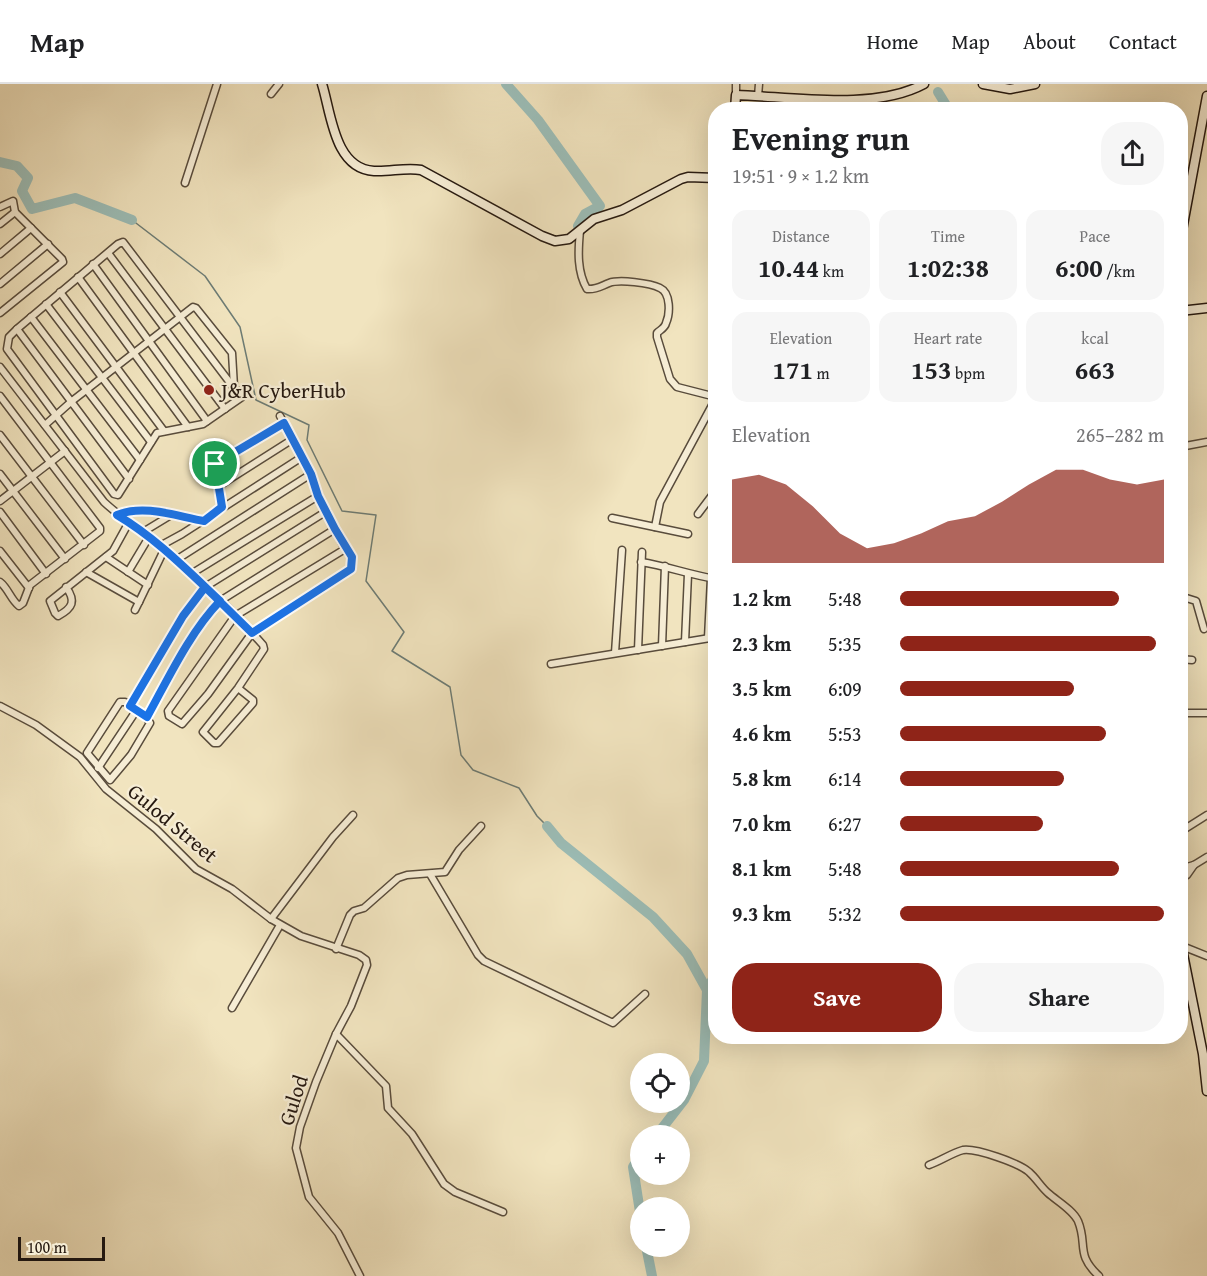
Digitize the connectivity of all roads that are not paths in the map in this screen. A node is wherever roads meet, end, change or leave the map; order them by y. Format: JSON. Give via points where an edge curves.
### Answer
{"nodes":[{"id":1,"x":217,"y":84,"type":"edge"},
{"id":2,"x":279,"y":84,"type":"edge"},
{"id":3,"x":322,"y":84,"type":"edge"},
{"id":4,"x":736,"y":84,"type":"edge"},
{"id":5,"x":759,"y":84,"type":"edge"},
{"id":6,"x":924,"y":84,"type":"edge"},
{"id":7,"x":983,"y":84,"type":"edge"},
{"id":8,"x":1035,"y":84,"type":"edge"},
{"id":9,"x":271,"y":94,"type":"dead end"},
{"id":10,"x":736,"y":95,"type":"junction"},
{"id":11,"x":758,"y":96,"type":"junction"},
{"id":12,"x":1207,"y":96,"type":"edge"},
{"id":13,"x":736,"y":102,"type":"edge"},
{"id":14,"x":708,"y":178,"type":"edge"},
{"id":15,"x":185,"y":183,"type":"dead end"},
{"id":16,"x":1188,"y":198,"type":"edge"},
{"id":17,"x":0,"y":207,"type":"edge"},
{"id":18,"x":15,"y":212,"type":"junction"},
{"id":19,"x":0,"y":224,"type":"edge"},
{"id":20,"x":31,"y":228,"type":"junction"},
{"id":21,"x":580,"y":231,"type":"junction"},
{"id":22,"x":48,"y":244,"type":"junction"},
{"id":23,"x":108,"y":253,"type":"junction"},
{"id":24,"x":0,"y":254,"type":"edge"},
{"id":25,"x":93,"y":264,"type":"junction"},
{"id":26,"x":78,"y":277,"type":"junction"},
{"id":27,"x":0,"y":284,"type":"edge"},
{"id":28,"x":60,"y":292,"type":"junction"},
{"id":29,"x":46,"y":304,"type":"junction"},
{"id":30,"x":1207,"y":308,"type":"edge"},
{"id":31,"x":1188,"y":310,"type":"edge"},
{"id":32,"x":0,"y":313,"type":"edge"},
{"id":33,"x":31,"y":317,"type":"junction"},
{"id":34,"x":180,"y":317,"type":"junction"},
{"id":35,"x":165,"y":328,"type":"junction"},
{"id":36,"x":17,"y":329,"type":"junction"},
{"id":37,"x":150,"y":340,"type":"junction"},
{"id":38,"x":133,"y":354,"type":"junction"},
{"id":39,"x":13,"y":360,"type":"junction"},
{"id":40,"x":117,"y":366,"type":"junction"},
{"id":41,"x":2,"y":371,"type":"edge"},
{"id":42,"x":102,"y":378,"type":"junction"},
{"id":43,"x":234,"y":387,"type":"junction"},
{"id":44,"x":87,"y":390,"type":"junction"},
{"id":45,"x":0,"y":396,"type":"edge"},
{"id":46,"x":708,"y":396,"type":"edge"},
{"id":47,"x":72,"y":401,"type":"junction"},
{"id":48,"x":225,"y":409,"type":"junction"},
{"id":49,"x":708,"y":413,"type":"edge"},
{"id":50,"x":280,"y":416,"type":"dead end"},
{"id":51,"x":55,"y":417,"type":"junction"},
{"id":52,"x":207,"y":421,"type":"junction"},
{"id":53,"x":284,"y":423,"type":"junction"},
{"id":54,"x":45,"y":425,"type":"junction"},
{"id":55,"x":188,"y":427,"type":"junction"},
{"id":56,"x":164,"y":431,"type":"junction"},
{"id":57,"x":0,"y":435,"type":"edge"},
{"id":58,"x":293,"y":439,"type":"junction"},
{"id":59,"x":151,"y":442,"type":"junction"},
{"id":60,"x":1207,"y":442,"type":"edge"},
{"id":61,"x":1188,"y":446,"type":"edge"},
{"id":62,"x":65,"y":451,"type":"junction"},
{"id":63,"x":302,"y":457,"type":"junction"},
{"id":64,"x":141,"y":460,"type":"junction"},
{"id":65,"x":52,"y":462,"type":"junction"},
{"id":66,"x":0,"y":474,"type":"edge"},
{"id":67,"x":311,"y":474,"type":"junction"},
{"id":68,"x":33,"y":477,"type":"junction"},
{"id":69,"x":129,"y":479,"type":"junction"},
{"id":70,"x":219,"y":486,"type":"junction"},
{"id":71,"x":13,"y":491,"type":"junction"},
{"id":72,"x":318,"y":496,"type":"junction"},
{"id":73,"x":708,"y":500,"type":"edge"},
{"id":74,"x":0,"y":501,"type":"edge"},
{"id":75,"x":222,"y":507,"type":"junction"},
{"id":76,"x":327,"y":511,"type":"junction"},
{"id":77,"x":0,"y":512,"type":"edge"},
{"id":78,"x":698,"y":514,"type":"dead end"},
{"id":79,"x":117,"y":515,"type":"junction"},
{"id":80,"x":171,"y":515,"type":"junction"},
{"id":81,"x":612,"y":518,"type":"dead end"},
{"id":82,"x":204,"y":521,"type":"junction"},
{"id":83,"x":129,"y":522,"type":"junction"},
{"id":84,"x":655,"y":527,"type":"junction"},
{"id":85,"x":335,"y":529,"type":"junction"},
{"id":86,"x":143,"y":532,"type":"junction"},
{"id":87,"x":688,"y":534,"type":"dead end"},
{"id":88,"x":149,"y":537,"type":"junction"},
{"id":89,"x":84,"y":545,"type":"junction"},
{"id":90,"x":162,"y":548,"type":"junction"},
{"id":91,"x":345,"y":549,"type":"junction"},
{"id":92,"x":0,"y":550,"type":"edge"},
{"id":93,"x":622,"y":550,"type":"dead end"},
{"id":94,"x":642,"y":552,"type":"dead end"},
{"id":95,"x":106,"y":557,"type":"junction"},
{"id":96,"x":65,"y":559,"type":"junction"},
{"id":97,"x":176,"y":560,"type":"junction"},
{"id":98,"x":641,"y":562,"type":"junction"},
{"id":99,"x":665,"y":566,"type":"junction"},
{"id":100,"x":86,"y":572,"type":"junction"},
{"id":101,"x":128,"y":572,"type":"junction"},
{"id":102,"x":191,"y":573,"type":"junction"},
{"id":103,"x":46,"y":574,"type":"junction"},
{"id":104,"x":688,"y":574,"type":"junction"},
{"id":105,"x":708,"y":577,"type":"edge"},
{"id":106,"x":0,"y":582,"type":"edge"},
{"id":107,"x":147,"y":585,"type":"junction"},
{"id":108,"x":66,"y":587,"type":"junction"},
{"id":109,"x":205,"y":587,"type":"junction"},
{"id":110,"x":29,"y":588,"type":"junction"},
{"id":111,"x":1188,"y":598,"type":"edge"},
{"id":112,"x":220,"y":601,"type":"junction"},
{"id":113,"x":139,"y":602,"type":"junction"},
{"id":114,"x":135,"y":610,"type":"dead end"},
{"id":115,"x":235,"y":616,"type":"junction"},
{"id":116,"x":1204,"y":629,"type":"dead end"},
{"id":117,"x":252,"y":633,"type":"junction"},
{"id":118,"x":708,"y":639,"type":"edge"},
{"id":119,"x":685,"y":642,"type":"junction"},
{"id":120,"x":662,"y":646,"type":"junction"},
{"id":121,"x":638,"y":650,"type":"junction"},
{"id":122,"x":615,"y":653,"type":"junction"},
{"id":123,"x":1188,"y":660,"type":"edge"},
{"id":124,"x":1192,"y":660,"type":"dead end"},
{"id":125,"x":551,"y":664,"type":"dead end"},
{"id":126,"x":238,"y":688,"type":"junction"},
{"id":127,"x":0,"y":706,"type":"edge"},
{"id":128,"x":130,"y":706,"type":"junction"},
{"id":129,"x":136,"y":711,"type":"junction"},
{"id":130,"x":1188,"y":713,"type":"edge"},
{"id":131,"x":1207,"y":713,"type":"edge"},
{"id":132,"x":147,"y":717,"type":"junction"},
{"id":133,"x":98,"y":768,"type":"junction"},
{"id":134,"x":353,"y":815,"type":"dead end"},
{"id":135,"x":1207,"y":815,"type":"edge"},
{"id":136,"x":482,"y":826,"type":"dead end"},
{"id":137,"x":1188,"y":827,"type":"edge"},
{"id":138,"x":1207,"y":857,"type":"edge"},
{"id":139,"x":1194,"y":865,"type":"junction"},
{"id":140,"x":1188,"y":867,"type":"edge"},
{"id":141,"x":1188,"y":873,"type":"edge"},
{"id":142,"x":430,"y":874,"type":"junction"},
{"id":143,"x":271,"y":919,"type":"junction"},
{"id":144,"x":280,"y":925,"type":"junction"},
{"id":145,"x":1188,"y":946,"type":"edge"},
{"id":146,"x":336,"y":949,"type":"junction"},
{"id":147,"x":1207,"y":956,"type":"edge"},
{"id":148,"x":1188,"y":977,"type":"edge"},
{"id":149,"x":645,"y":994,"type":"dead end"},
{"id":150,"x":232,"y":1008,"type":"dead end"},
{"id":151,"x":336,"y":1034,"type":"junction"},
{"id":152,"x":1205,"y":1063,"type":"edge"},
{"id":153,"x":1207,"y":1091,"type":"edge"},
{"id":154,"x":929,"y":1165,"type":"dead end"},
{"id":155,"x":503,"y":1212,"type":"dead end"},
{"id":156,"x":360,"y":1276,"type":"edge"},
{"id":157,"x":1099,"y":1276,"type":"edge"}],
"edges":[{"from":1,"to":15,"type":"street"},
{"from":2,"to":9,"type":"street"},
{"from":3,"to":21,"type":"street","via":[[339,146],[355,164],[371,171],[421,170],[549,239],[562,241]]},
{"from":4,"to":10,"type":"street"},
{"from":5,"to":11,"type":"street"},
{"from":6,"to":11,"type":"street","via":[[897,96],[815,100]]},
{"from":7,"to":8,"type":"street","via":[[1010,89]]},
{"from":10,"to":11,"type":"street"},
{"from":10,"to":13,"type":"street"},
{"from":12,"to":16,"type":"street"},
{"from":14,"to":21,"type":"street","via":[[681,179],[622,210],[594,219]]},
{"from":17,"to":18,"type":"street","via":[[13,201]]},
{"from":18,"to":19,"type":"street"},
{"from":18,"to":20,"type":"street"},
{"from":20,"to":22,"type":"street"},
{"from":20,"to":24,"type":"street"},
{"from":21,"to":46,"type":"street","via":[[580,271],[587,289],[622,281],[660,288],[666,293],[667,321],[657,333],[670,379],[676,387]]},
{"from":22,"to":27,"type":"street"},
{"from":22,"to":32,"type":"street","via":[[62,259],[61,264]]},
{"from":23,"to":25,"type":"street"},
{"from":23,"to":34,"type":"street","via":[[123,242]]},
{"from":23,"to":35,"type":"street"},
{"from":25,"to":26,"type":"street"},
{"from":25,"to":37,"type":"street"},
{"from":26,"to":28,"type":"street"},
{"from":26,"to":38,"type":"street"},
{"from":28,"to":29,"type":"street"},
{"from":28,"to":40,"type":"street"},
{"from":29,"to":33,"type":"street"},
{"from":29,"to":42,"type":"street"},
{"from":30,"to":31,"type":"street"},
{"from":33,"to":36,"type":"street"},
{"from":33,"to":44,"type":"street"},
{"from":34,"to":35,"type":"street"},
{"from":34,"to":43,"type":"street"},
{"from":34,"to":43,"type":"street","via":[[196,308],[232,353]]},
{"from":35,"to":37,"type":"street"},
{"from":35,"to":48,"type":"street"},
{"from":36,"to":39,"type":"street","via":[[9,337],[7,349]]},
{"from":36,"to":47,"type":"street"},
{"from":37,"to":38,"type":"street"},
{"from":37,"to":52,"type":"street"},
{"from":38,"to":40,"type":"street"},
{"from":38,"to":55,"type":"street"},
{"from":39,"to":41,"type":"street"},
{"from":39,"to":51,"type":"street"},
{"from":40,"to":42,"type":"street"},
{"from":40,"to":56,"type":"street"},
{"from":41,"to":54,"type":"street"},
{"from":42,"to":44,"type":"street"},
{"from":42,"to":59,"type":"street"},
{"from":43,"to":48,"type":"street","via":[[242,397]]},
{"from":44,"to":47,"type":"street"},
{"from":44,"to":64,"type":"street"},
{"from":45,"to":65,"type":"street"},
{"from":47,"to":51,"type":"street"},
{"from":47,"to":69,"type":"street"},
{"from":48,"to":52,"type":"street"},
{"from":49,"to":84,"type":"street","via":[[660,502]]},
{"from":50,"to":53,"type":"street"},
{"from":51,"to":54,"type":"street"},
{"from":51,"to":69,"type":"street","via":[[114,494],[118,495]]},
{"from":52,"to":55,"type":"street"},
{"from":53,"to":58,"type":"street"},
{"from":53,"to":70,"type":"street","via":[[214,461]]},
{"from":54,"to":62,"type":"street"},
{"from":55,"to":56,"type":"street"},
{"from":56,"to":59,"type":"street"},
{"from":57,"to":68,"type":"street"},
{"from":58,"to":63,"type":"street"},
{"from":58,"to":70,"type":"street"},
{"from":59,"to":64,"type":"street"},
{"from":60,"to":61,"type":"street"},
{"from":62,"to":65,"type":"street"},
{"from":62,"to":79,"type":"street"},
{"from":63,"to":67,"type":"street"},
{"from":63,"to":75,"type":"street"},
{"from":64,"to":69,"type":"street"},
{"from":65,"to":68,"type":"street"},
{"from":65,"to":89,"type":"street","via":[[100,528]]},
{"from":66,"to":71,"type":"street"},
{"from":67,"to":72,"type":"street"},
{"from":67,"to":97,"type":"street"},
{"from":68,"to":71,"type":"street"},
{"from":68,"to":89,"type":"street"},
{"from":70,"to":75,"type":"street"},
{"from":71,"to":74,"type":"street"},
{"from":71,"to":96,"type":"street"},
{"from":72,"to":76,"type":"street"},
{"from":72,"to":102,"type":"street"},
{"from":73,"to":78,"type":"street"},
{"from":75,"to":82,"type":"street"},
{"from":76,"to":85,"type":"street"},
{"from":76,"to":109,"type":"street"},
{"from":77,"to":103,"type":"street"},
{"from":79,"to":80,"type":"street","via":[[148,510]]},
{"from":79,"to":83,"type":"street"},
{"from":80,"to":82,"type":"street"},
{"from":80,"to":86,"type":"street"},
{"from":81,"to":84,"type":"street"},
{"from":82,"to":90,"type":"street"},
{"from":83,"to":86,"type":"street"},
{"from":83,"to":95,"type":"street"},
{"from":84,"to":87,"type":"street"},
{"from":85,"to":91,"type":"street"},
{"from":85,"to":112,"type":"street"},
{"from":86,"to":88,"type":"street"},
{"from":88,"to":90,"type":"street"},
{"from":88,"to":101,"type":"street"},
{"from":89,"to":96,"type":"street"},
{"from":90,"to":97,"type":"street"},
{"from":90,"to":107,"type":"street"},
{"from":91,"to":115,"type":"street"},
{"from":91,"to":117,"type":"street","via":[[352,557],[351,569]]},
{"from":92,"to":110,"type":"street"},
{"from":93,"to":122,"type":"street"},
{"from":94,"to":98,"type":"street"},
{"from":95,"to":100,"type":"street"},
{"from":95,"to":101,"type":"street"},
{"from":96,"to":103,"type":"street"},
{"from":97,"to":102,"type":"street"},
{"from":98,"to":99,"type":"street"},
{"from":98,"to":121,"type":"street"},
{"from":99,"to":104,"type":"street"},
{"from":99,"to":120,"type":"street"},
{"from":100,"to":108,"type":"street"},
{"from":100,"to":113,"type":"street"},
{"from":101,"to":107,"type":"street"},
{"from":102,"to":109,"type":"street"},
{"from":103,"to":110,"type":"street"},
{"from":104,"to":105,"type":"street"},
{"from":104,"to":119,"type":"street"},
{"from":106,"to":110,"type":"street","via":[[20,606]]},
{"from":107,"to":113,"type":"street"},
{"from":108,"to":108,"type":"street","via":[[50,601],[58,616],[73,601]]},
{"from":109,"to":112,"type":"street"},
{"from":109,"to":128,"type":"street","via":[[178,624]]},
{"from":111,"to":116,"type":"street","via":[[1197,601]]},
{"from":112,"to":115,"type":"street"},
{"from":112,"to":132,"type":"street","via":[[179,659]]},
{"from":113,"to":114,"type":"street"},
{"from":115,"to":117,"type":"street"},
{"from":115,"to":117,"type":"street","via":[[168,711],[169,716],[182,724]]},
{"from":117,"to":126,"type":"street","via":[[264,649]]},
{"from":118,"to":119,"type":"street"},
{"from":119,"to":120,"type":"street"},
{"from":120,"to":121,"type":"street"},
{"from":121,"to":122,"type":"street"},
{"from":122,"to":125,"type":"street"},
{"from":123,"to":124,"type":"street"},
{"from":126,"to":126,"type":"street","via":[[203,732],[214,743],[253,703]]},
{"from":127,"to":143,"type":"street","name":"Gulod Street","via":[[73,751],[106,789],[156,829],[196,869],[232,889]]},
{"from":128,"to":129,"type":"street"},
{"from":128,"to":133,"type":"street","via":[[125,702],[117,705],[87,750]]},
{"from":129,"to":132,"type":"street"},
{"from":129,"to":133,"type":"street"},
{"from":130,"to":131,"type":"street"},
{"from":132,"to":133,"type":"street","via":[[150,726],[110,780]]},
{"from":134,"to":143,"type":"street"},
{"from":135,"to":137,"type":"street"},
{"from":136,"to":142,"type":"street","via":[[445,872]]},
{"from":138,"to":139,"type":"street"},
{"from":139,"to":140,"type":"street"},
{"from":139,"to":141,"type":"street"},
{"from":142,"to":146,"type":"street","via":[[407,874],[364,908],[354,911]]},
{"from":142,"to":149,"type":"street","via":[[484,961],[613,1023]]},
{"from":143,"to":144,"type":"street","name":"Gulod Street"},
{"from":144,"to":146,"type":"street","name":"Gulod Street"},
{"from":144,"to":150,"type":"street"},
{"from":145,"to":147,"type":"street"},
{"from":146,"to":151,"type":"street","name":"Gulod","via":[[359,955],[367,965]]},
{"from":148,"to":152,"type":"street"},
{"from":151,"to":155,"type":"street","via":[[386,1086],[388,1108],[412,1134],[444,1184]]},
{"from":151,"to":156,"type":"street","name":"Gulod","via":[[300,1127],[296,1148],[309,1197],[338,1233]]},
{"from":152,"to":153,"type":"street"},
{"from":154,"to":157,"type":"street","via":[[963,1150],[974,1150],[1029,1172],[1075,1216],[1083,1254]]}]}
